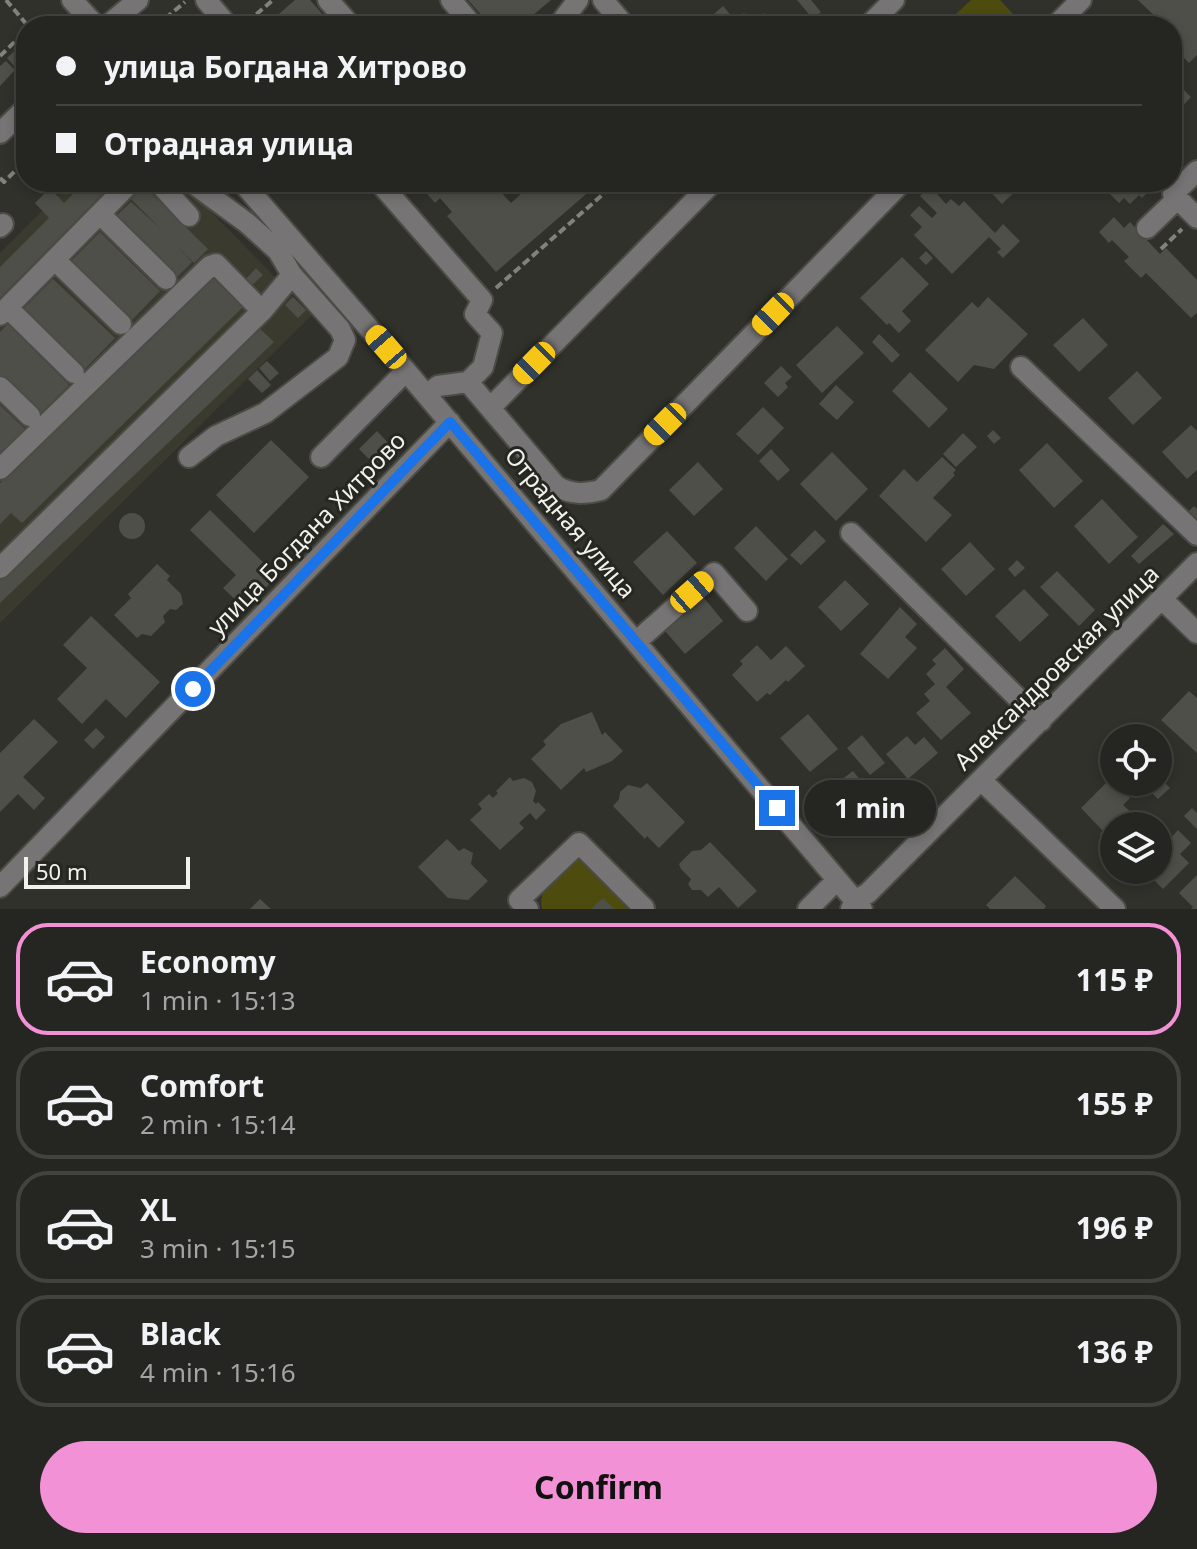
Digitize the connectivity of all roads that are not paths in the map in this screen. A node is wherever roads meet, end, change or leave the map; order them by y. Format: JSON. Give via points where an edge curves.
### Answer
{"nodes":[{"id":1,"x":72,"y":0,"type":"edge"},
{"id":2,"x":138,"y":0,"type":"edge"},
{"id":3,"x":206,"y":0,"type":"edge"},
{"id":4,"x":328,"y":0,"type":"edge"},
{"id":5,"x":451,"y":0,"type":"edge"},
{"id":6,"x":578,"y":0,"type":"edge"},
{"id":7,"x":603,"y":0,"type":"edge"},
{"id":8,"x":894,"y":0,"type":"edge"},
{"id":9,"x":1081,"y":0,"type":"edge"},
{"id":10,"x":87,"y":16,"type":"edge"},
{"id":11,"x":119,"y":16,"type":"edge"},
{"id":12,"x":220,"y":16,"type":"edge"},
{"id":13,"x":342,"y":16,"type":"edge"},
{"id":14,"x":465,"y":16,"type":"edge"},
{"id":15,"x":566,"y":16,"type":"edge"},
{"id":16,"x":617,"y":16,"type":"edge"},
{"id":17,"x":878,"y":16,"type":"edge"},
{"id":18,"x":1065,"y":16,"type":"edge"},
{"id":19,"x":16,"y":118,"type":"edge"},
{"id":20,"x":0,"y":133,"type":"edge"},
{"id":21,"x":1197,"y":171,"type":"edge"},
{"id":22,"x":1182,"y":185,"type":"edge"},
{"id":23,"x":121,"y":192,"type":"edge"},
{"id":24,"x":167,"y":192,"type":"edge"},
{"id":25,"x":205,"y":192,"type":"edge"},
{"id":26,"x":251,"y":192,"type":"edge"},
{"id":27,"x":388,"y":192,"type":"edge"},
{"id":28,"x":703,"y":192,"type":"edge"},
{"id":29,"x":892,"y":192,"type":"edge"},
{"id":30,"x":1175,"y":192,"type":"edge"},
{"id":31,"x":1177,"y":199,"type":"junction"},
{"id":32,"x":100,"y":214,"type":"junction"},
{"id":33,"x":189,"y":216,"type":"dead end"},
{"id":34,"x":1196,"y":217,"type":"edge"},
{"id":35,"x":1147,"y":228,"type":"dead end"},
{"id":36,"x":55,"y":260,"type":"junction"},
{"id":37,"x":292,"y":275,"type":"junction"},
{"id":38,"x":166,"y":279,"type":"dead end"},
{"id":39,"x":4,"y":311,"type":"edge"},
{"id":40,"x":262,"y":311,"type":"junction"},
{"id":41,"x":121,"y":324,"type":"dead end"},
{"id":42,"x":1021,"y":367,"type":"dead end"},
{"id":43,"x":406,"y":371,"type":"junction"},
{"id":44,"x":74,"y":373,"type":"dead end"},
{"id":45,"x":468,"y":382,"type":"junction"},
{"id":46,"x":0,"y":387,"type":"edge"},
{"id":47,"x":427,"y":395,"type":"junction"},
{"id":48,"x":490,"y":408,"type":"junction"},
{"id":49,"x":30,"y":416,"type":"dead end"},
{"id":50,"x":450,"y":422,"type":"junction"},
{"id":51,"x":189,"y":457,"type":"dead end"},
{"id":52,"x":321,"y":457,"type":"dead end"},
{"id":53,"x":0,"y":469,"type":"edge"},
{"id":54,"x":851,"y":533,"type":"dead end"},
{"id":55,"x":1197,"y":535,"type":"edge"},
{"id":56,"x":1197,"y":563,"type":"edge"},
{"id":57,"x":0,"y":568,"type":"edge"},
{"id":58,"x":1162,"y":599,"type":"junction"},
{"id":59,"x":747,"y":611,"type":"dead end"},
{"id":60,"x":1197,"y":633,"type":"edge"},
{"id":61,"x":637,"y":641,"type":"junction"},
{"id":62,"x":1041,"y":721,"type":"junction"},
{"id":63,"x":982,"y":781,"type":"junction"},
{"id":64,"x":837,"y":880,"type":"junction"},
{"id":65,"x":0,"y":887,"type":"edge"},
{"id":66,"x":856,"y":906,"type":"edge"},
{"id":67,"x":528,"y":909,"type":"edge"},
{"id":68,"x":643,"y":909,"type":"edge"},
{"id":69,"x":808,"y":909,"type":"edge"},
{"id":70,"x":1115,"y":909,"type":"edge"}],
"edges":[{"from":1,"to":10,"type":"street"},
{"from":2,"to":11,"type":"street"},
{"from":3,"to":12,"type":"street"},
{"from":4,"to":13,"type":"street"},
{"from":5,"to":14,"type":"street"},
{"from":6,"to":15,"type":"street"},
{"from":7,"to":16,"type":"street"},
{"from":8,"to":17,"type":"street"},
{"from":9,"to":18,"type":"street"},
{"from":19,"to":20,"type":"street"},
{"from":21,"to":22,"type":"street"},
{"from":23,"to":32,"type":"street"},
{"from":24,"to":33,"type":"street"},
{"from":25,"to":37,"type":"street","via":[[278,251]]},
{"from":26,"to":43,"type":"street","name":"Отрадная улица"},
{"from":27,"to":45,"type":"street","via":[[482,300],[475,314],[492,333],[483,367]]},
{"from":28,"to":48,"type":"street"},
{"from":29,"to":48,"type":"street","via":[[601,490],[585,494],[556,486]]},
{"from":30,"to":31,"type":"street"},
{"from":31,"to":34,"type":"street"},
{"from":31,"to":35,"type":"street"},
{"from":32,"to":36,"type":"street"},
{"from":32,"to":38,"type":"street"},
{"from":36,"to":39,"type":"street"},
{"from":36,"to":41,"type":"street"},
{"from":37,"to":40,"type":"street"},
{"from":37,"to":51,"type":"street","via":[[340,329],[345,340],[338,357],[265,413],[216,436]]},
{"from":39,"to":44,"type":"street"},
{"from":40,"to":53,"type":"street","via":[[216,264],[210,266]]},
{"from":40,"to":57,"type":"street"},
{"from":42,"to":55,"type":"street"},
{"from":43,"to":47,"type":"street","name":"Отрадная улица"},
{"from":43,"to":52,"type":"street"},
{"from":45,"to":47,"type":"street","via":[[438,386]]},
{"from":45,"to":48,"type":"street"},
{"from":46,"to":49,"type":"street"},
{"from":47,"to":50,"type":"street","name":"Отрадная улица"},
{"from":50,"to":61,"type":"street","name":"Отрадная улица"},
{"from":50,"to":65,"type":"street","name":"улица Богдана Хитрово"},
{"from":54,"to":62,"type":"street"},
{"from":56,"to":58,"type":"street","name":"Александровская улица"},
{"from":58,"to":60,"type":"street"},
{"from":58,"to":62,"type":"street","name":"Александровская улица"},
{"from":59,"to":61,"type":"street","via":[[714,573]]},
{"from":61,"to":64,"type":"street","name":"Отрадная улица"},
{"from":62,"to":63,"type":"street","name":"Александровская улица"},
{"from":63,"to":66,"type":"street","name":"Александровская улица"},
{"from":63,"to":70,"type":"street"},
{"from":64,"to":66,"type":"street","name":"Отрадная улица"},
{"from":64,"to":69,"type":"street"},
{"from":67,"to":68,"type":"street","via":[[519,900],[579,843]]}]}
